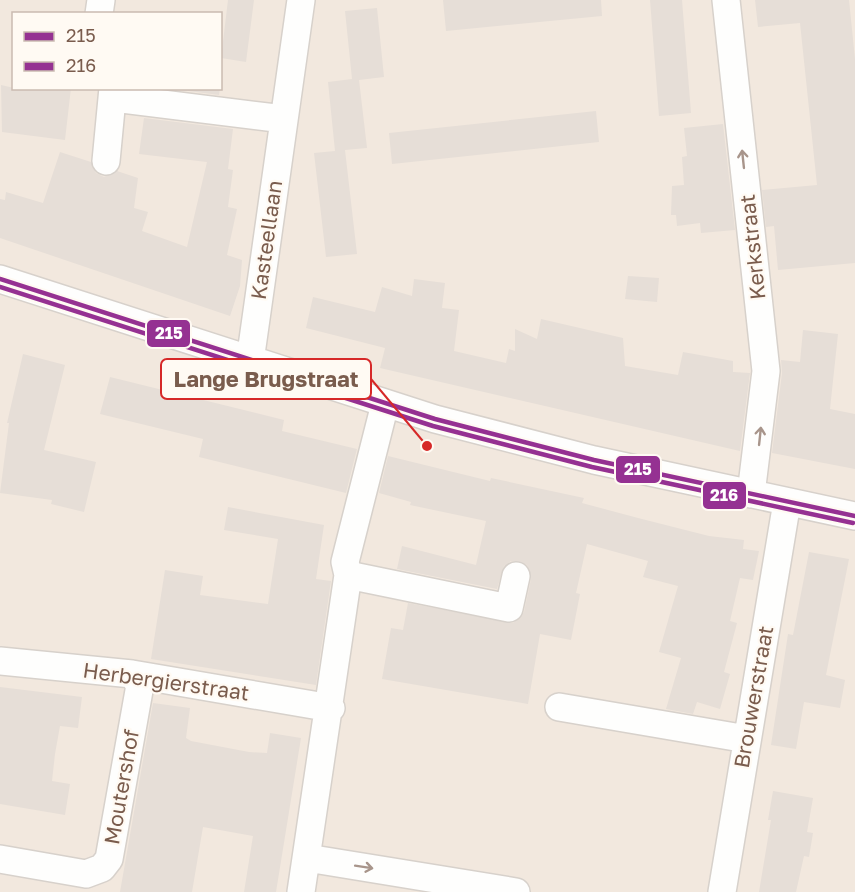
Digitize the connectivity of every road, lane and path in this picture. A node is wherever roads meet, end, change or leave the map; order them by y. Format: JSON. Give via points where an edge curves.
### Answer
{"nodes":[{"id":1,"x":301,"y":0,"type":"edge"},
{"id":2,"x":726,"y":0,"type":"edge"},
{"id":3,"x":114,"y":93,"type":"edge"},
{"id":4,"x":284,"y":119,"type":"junction"},
{"id":5,"x":106,"y":161,"type":"dead end"},
{"id":6,"x":0,"y":279,"type":"edge"},
{"id":7,"x":250,"y":361,"type":"junction"},
{"id":8,"x":385,"y":404,"type":"junction"},
{"id":9,"x":752,"y":494,"type":"junction"},
{"id":10,"x":787,"y":502,"type":"junction"},
{"id":11,"x":855,"y":516,"type":"edge"},
{"id":12,"x":348,"y":575,"type":"junction"},
{"id":13,"x":516,"y":576,"type":"dead end"},
{"id":14,"x":0,"y":661,"type":"edge"},
{"id":15,"x":132,"y":674,"type":"junction"},
{"id":16,"x":559,"y":707,"type":"dead end"},
{"id":17,"x":331,"y":708,"type":"junction"},
{"id":18,"x":747,"y":738,"type":"junction"},
{"id":19,"x":307,"y":858,"type":"junction"},
{"id":20,"x":0,"y":859,"type":"edge"},
{"id":21,"x":301,"y":892,"type":"edge"},
{"id":22,"x":516,"y":892,"type":"edge"},
{"id":23,"x":722,"y":892,"type":"edge"}],
"edges":[{"from":1,"to":4,"type":"street","name":"Kasteellaan"},
{"from":9,"to":2,"type":"street","name":"Kerkstraat","one_way":true,"via":[[766,371]]},
{"from":3,"to":4,"type":"street"},
{"from":3,"to":5,"type":"street"},
{"from":4,"to":7,"type":"street","name":"Kasteellaan"},
{"from":6,"to":7,"type":"street"},
{"from":7,"to":8,"type":"street"},
{"from":8,"to":9,"type":"street","via":[[594,460]]},
{"from":8,"to":12,"type":"street","via":[[345,562]]},
{"from":9,"to":10,"type":"street"},
{"from":10,"to":11,"type":"street"},
{"from":10,"to":18,"type":"street","name":"Brouwerstraat"},
{"from":12,"to":13,"type":"street","via":[[509,608]]},
{"from":12,"to":17,"type":"street"},
{"from":14,"to":15,"type":"street","name":"Herbergierstraat"},
{"from":15,"to":17,"type":"street","name":"Herbergierstraat"},
{"from":15,"to":20,"type":"street","name":"Moutershof","via":[[140,685],[109,859],[102,868],[86,874]]},
{"from":16,"to":18,"type":"street"},
{"from":17,"to":19,"type":"street"},
{"from":18,"to":23,"type":"street","name":"Brouwerstraat"},
{"from":19,"to":21,"type":"street"},
{"from":19,"to":22,"type":"street","one_way":true}]}
